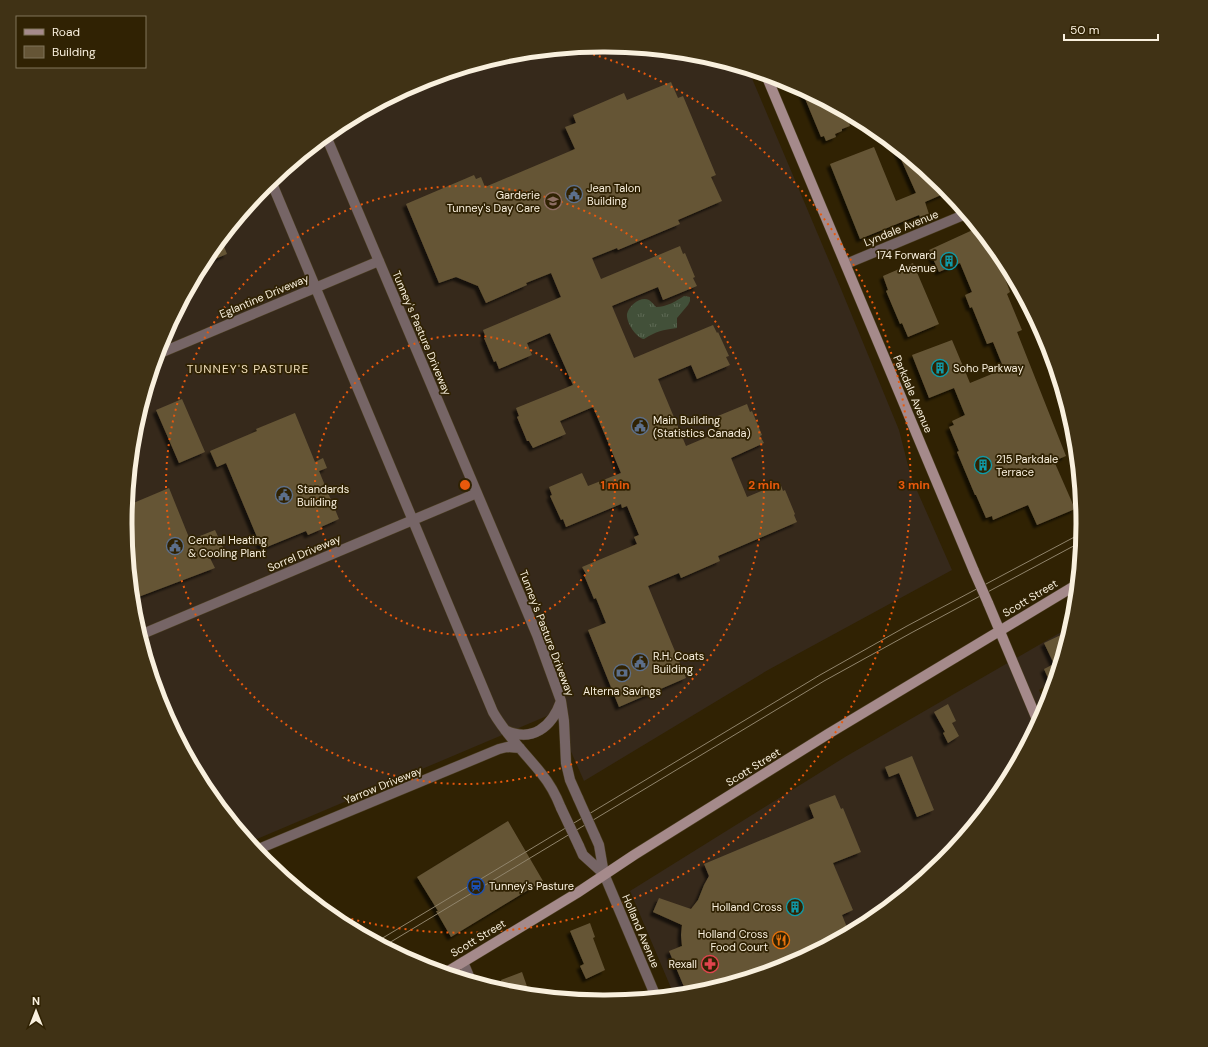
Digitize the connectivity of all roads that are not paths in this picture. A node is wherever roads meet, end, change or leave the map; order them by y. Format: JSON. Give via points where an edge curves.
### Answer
{"nodes":[{"id":1,"x":769,"y":82,"type":"edge"},
{"id":2,"x":328,"y":141,"type":"edge"},
{"id":3,"x":274,"y":187,"type":"edge"},
{"id":4,"x":961,"y":216,"type":"edge"},
{"id":5,"x":379,"y":261,"type":"junction"},
{"id":6,"x":846,"y":264,"type":"junction"},
{"id":7,"x":315,"y":288,"type":"junction"},
{"id":8,"x":165,"y":351,"type":"edge"},
{"id":9,"x":477,"y":493,"type":"junction"},
{"id":10,"x":412,"y":520,"type":"junction"},
{"id":11,"x":1070,"y":588,"type":"edge"},
{"id":12,"x":1000,"y":630,"type":"junction"},
{"id":13,"x":146,"y":632,"type":"edge"},
{"id":14,"x":562,"y":701,"type":"junction"},
{"id":15,"x":1035,"y":715,"type":"edge"},
{"id":16,"x":503,"y":729,"type":"junction"},
{"id":17,"x":520,"y":748,"type":"junction"},
{"id":18,"x":262,"y":847,"type":"edge"},
{"id":19,"x":604,"y":874,"type":"junction"},
{"id":20,"x":463,"y":962,"type":"junction"},
{"id":21,"x":451,"y":970,"type":"edge"},
{"id":22,"x":469,"y":975,"type":"edge"},
{"id":23,"x":654,"y":992,"type":"edge"}],
"edges":[{"from":1,"to":6,"type":"main road","name":"Parkdale Avenue"},
{"from":2,"to":5,"type":"street","name":"Tunney's Pasture Driveway"},
{"from":3,"to":7,"type":"street"},
{"from":4,"to":6,"type":"street","name":"Lyndale Avenue"},
{"from":5,"to":7,"type":"street","name":"Eglantine Driveway"},
{"from":5,"to":9,"type":"street","name":"Tunney's Pasture Driveway"},
{"from":6,"to":12,"type":"main road","name":"Parkdale Avenue","bridge":true},
{"from":7,"to":8,"type":"street","name":"Eglantine Driveway"},
{"from":7,"to":10,"type":"street"},
{"from":9,"to":10,"type":"street","name":"Sorrel Driveway"},
{"from":9,"to":14,"type":"street","name":"Tunney's Pasture Driveway"},
{"from":10,"to":13,"type":"street","name":"Sorrel Driveway"},
{"from":10,"to":16,"type":"street","via":[[493,712]]},
{"from":11,"to":12,"type":"main road","name":"Scott Street"},
{"from":12,"to":15,"type":"main road","name":"Parkdale Avenue"},
{"from":12,"to":19,"type":"main road","name":"Scott Street"},
{"from":14,"to":16,"type":"street","via":[[553,719],[538,731],[520,735]]},
{"from":14,"to":19,"type":"street","name":"Tunney's Pasture Driveway","bridge":true,"via":[[566,763],[570,780],[599,845]]},
{"from":16,"to":17,"type":"street"},
{"from":17,"to":18,"type":"street","name":"Yarrow Driveway","via":[[499,749]]},
{"from":17,"to":19,"type":"street","bridge":true,"via":[[554,792],[583,855]]},
{"from":19,"to":20,"type":"main road","name":"Scott Street"},
{"from":19,"to":23,"type":"street","name":"Holland Avenue"},
{"from":20,"to":21,"type":"main road","name":"Scott Street"},
{"from":20,"to":22,"type":"street"}]}
